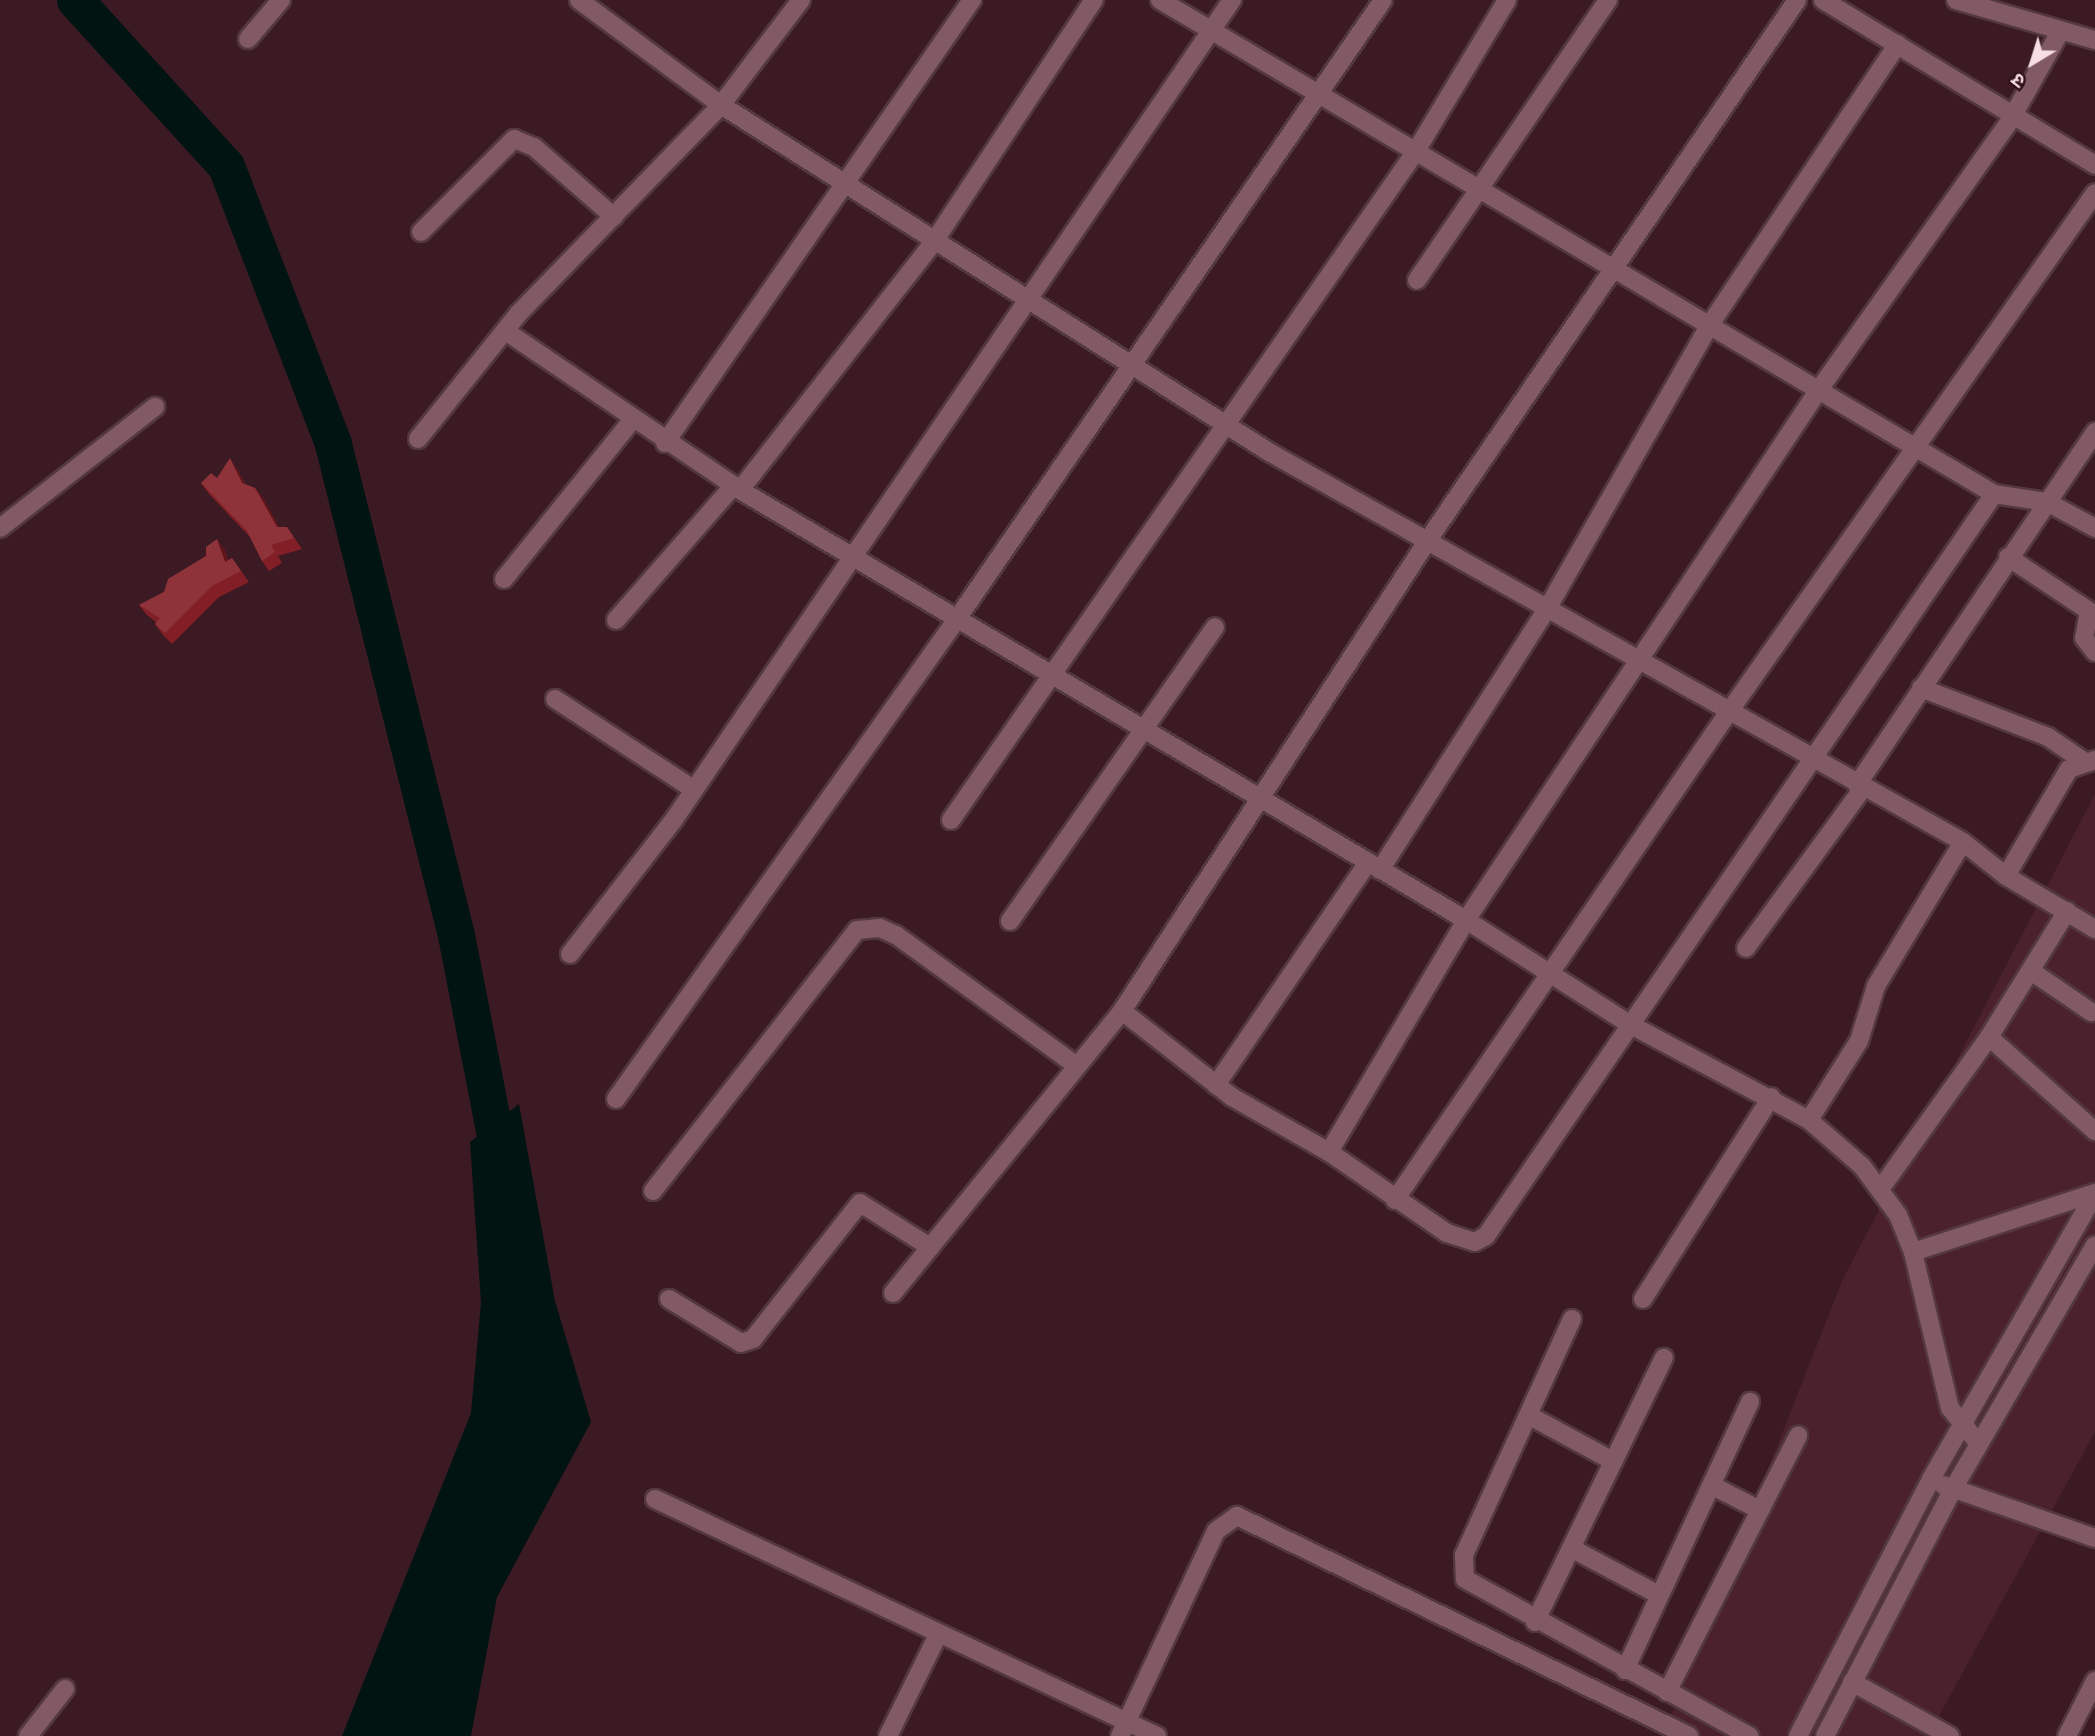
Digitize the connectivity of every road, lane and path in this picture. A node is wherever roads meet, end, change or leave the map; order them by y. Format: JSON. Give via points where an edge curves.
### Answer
{"nodes":[{"id":1,"x":281,"y":0,"type":"edge"},
{"id":2,"x":579,"y":0,"type":"edge"},
{"id":3,"x":801,"y":0,"type":"edge"},
{"id":4,"x":972,"y":0,"type":"edge"},
{"id":5,"x":1094,"y":0,"type":"edge"},
{"id":6,"x":1160,"y":0,"type":"edge"},
{"id":7,"x":1232,"y":0,"type":"edge"},
{"id":8,"x":1384,"y":0,"type":"edge"},
{"id":9,"x":1507,"y":0,"type":"edge"},
{"id":10,"x":1608,"y":0,"type":"edge"},
{"id":11,"x":1797,"y":0,"type":"edge"},
{"id":12,"x":1824,"y":0,"type":"edge"},
{"id":13,"x":1956,"y":0,"type":"edge"},
{"id":14,"x":1212,"y":32,"type":"junction"},
{"id":15,"x":2060,"y":32,"type":"junction"},
{"id":16,"x":248,"y":39,"type":"dead end"},
{"id":17,"x":2095,"y":40,"type":"edge"},
{"id":18,"x":1898,"y":44,"type":"junction"},
{"id":19,"x":1319,"y":94,"type":"junction"},
{"id":20,"x":721,"y":105,"type":"junction"},
{"id":21,"x":2011,"y":119,"type":"junction"},
{"id":22,"x":1416,"y":150,"type":"junction"},
{"id":23,"x":2095,"y":165,"type":"edge"},
{"id":24,"x":850,"y":185,"type":"junction"},
{"id":25,"x":1480,"y":191,"type":"junction"},
{"id":26,"x":2095,"y":193,"type":"edge"},
{"id":27,"x":614,"y":218,"type":"junction"},
{"id":28,"x":421,"y":232,"type":"dead end"},
{"id":29,"x":935,"y":240,"type":"junction"},
{"id":30,"x":1611,"y":268,"type":"junction"},
{"id":31,"x":1417,"y":280,"type":"dead end"},
{"id":32,"x":1030,"y":299,"type":"junction"},
{"id":33,"x":1709,"y":326,"type":"junction"},
{"id":34,"x":507,"y":332,"type":"junction"},
{"id":35,"x":1135,"y":363,"type":"junction"},
{"id":36,"x":1818,"y":391,"type":"junction"},
{"id":37,"x":155,"y":407,"type":"dead end"},
{"id":38,"x":634,"y":419,"type":"junction"},
{"id":39,"x":1229,"y":423,"type":"junction"},
{"id":40,"x":2095,"y":432,"type":"edge"},
{"id":41,"x":418,"y":439,"type":"dead end"},
{"id":42,"x":666,"y":443,"type":"junction"},
{"id":43,"x":1915,"y":448,"type":"junction"},
{"id":44,"x":737,"y":487,"type":"junction"},
{"id":45,"x":1994,"y":494,"type":"junction"},
{"id":46,"x":2047,"y":502,"type":"junction"},
{"id":47,"x":0,"y":528,"type":"edge"},
{"id":48,"x":2095,"y":528,"type":"edge"},
{"id":49,"x":1428,"y":540,"type":"junction"},
{"id":50,"x":853,"y":557,"type":"junction"},
{"id":51,"x":2008,"y":557,"type":"junction"},
{"id":52,"x":504,"y":579,"type":"dead end"},
{"id":53,"x":1547,"y":609,"type":"junction"},
{"id":54,"x":957,"y":619,"type":"junction"},
{"id":55,"x":616,"y":620,"type":"dead end"},
{"id":56,"x":1215,"y":627,"type":"dead end"},
{"id":57,"x":2095,"y":652,"type":"edge"},
{"id":58,"x":1638,"y":660,"type":"junction"},
{"id":59,"x":1052,"y":675,"type":"junction"},
{"id":60,"x":1921,"y":688,"type":"junction"},
{"id":61,"x":555,"y":699,"type":"dead end"},
{"id":62,"x":1728,"y":713,"type":"junction"},
{"id":63,"x":1144,"y":731,"type":"junction"},
{"id":64,"x":2089,"y":760,"type":"edge"},
{"id":65,"x":1813,"y":762,"type":"junction"},
{"id":66,"x":1860,"y":787,"type":"junction"},
{"id":67,"x":693,"y":789,"type":"junction"},
{"id":68,"x":1263,"y":800,"type":"junction"},
{"id":69,"x":951,"y":820,"type":"dead end"},
{"id":70,"x":1963,"y":842,"type":"junction"},
{"id":71,"x":1375,"y":866,"type":"junction"},
{"id":72,"x":2006,"y":876,"type":"junction"},
{"id":73,"x":2067,"y":911,"type":"junction"},
{"id":74,"x":1466,"y":920,"type":"junction"},
{"id":75,"x":1010,"y":921,"type":"dead end"},
{"id":76,"x":2095,"y":929,"type":"edge"},
{"id":77,"x":1746,"y":948,"type":"dead end"},
{"id":78,"x":570,"y":954,"type":"dead end"},
{"id":79,"x":2031,"y":971,"type":"junction"},
{"id":80,"x":1552,"y":977,"type":"junction"},
{"id":81,"x":1122,"y":1011,"type":"junction"},
{"id":82,"x":2091,"y":1012,"type":"dead end"},
{"id":83,"x":1631,"y":1025,"type":"junction"},
{"id":84,"x":1989,"y":1037,"type":"junction"},
{"id":85,"x":1077,"y":1066,"type":"junction"},
{"id":86,"x":1216,"y":1085,"type":"junction"},
{"id":87,"x":1771,"y":1097,"type":"junction"},
{"id":88,"x":616,"y":1099,"type":"dead end"},
{"id":89,"x":1809,"y":1119,"type":"junction"},
{"id":90,"x":2095,"y":1131,"type":"edge"},
{"id":91,"x":1329,"y":1152,"type":"junction"},
{"id":92,"x":1881,"y":1188,"type":"junction"},
{"id":93,"x":653,"y":1191,"type":"dead end"},
{"id":94,"x":2095,"y":1194,"type":"edge"},
{"id":95,"x":1395,"y":1200,"type":"junction"},
{"id":96,"x":2095,"y":1245,"type":"edge"},
{"id":97,"x":930,"y":1247,"type":"junction"},
{"id":98,"x":1913,"y":1252,"type":"junction"},
{"id":99,"x":893,"y":1293,"type":"dead end"},
{"id":100,"x":1643,"y":1298,"type":"dead end"},
{"id":101,"x":669,"y":1299,"type":"dead end"},
{"id":102,"x":1572,"y":1319,"type":"dead end"},
{"id":103,"x":1664,"y":1358,"type":"dead end"},
{"id":104,"x":1750,"y":1402,"type":"dead end"},
{"id":105,"x":1530,"y":1416,"type":"junction"},
{"id":106,"x":1962,"y":1424,"type":"junction"},
{"id":107,"x":1798,"y":1436,"type":"dead end"},
{"id":108,"x":1979,"y":1444,"type":"junction"},
{"id":109,"x":1613,"y":1461,"type":"junction"},
{"id":110,"x":1931,"y":1479,"type":"junction"},
{"id":111,"x":1713,"y":1486,"type":"junction"},
{"id":112,"x":1953,"y":1489,"type":"junction"},
{"id":113,"x":655,"y":1499,"type":"dead end"},
{"id":114,"x":1760,"y":1510,"type":"junction"},
{"id":115,"x":2095,"y":1538,"type":"edge"},
{"id":116,"x":1571,"y":1548,"type":"junction"},
{"id":117,"x":1659,"y":1595,"type":"junction"},
{"id":118,"x":1535,"y":1622,"type":"junction"},
{"id":119,"x":938,"y":1635,"type":"junction"},
{"id":120,"x":1625,"y":1670,"type":"junction"},
{"id":121,"x":2095,"y":1681,"type":"edge"},
{"id":122,"x":1852,"y":1682,"type":"junction"},
{"id":123,"x":65,"y":1689,"type":"dead end"},
{"id":124,"x":1667,"y":1692,"type":"junction"},
{"id":125,"x":1124,"y":1729,"type":"edge"},
{"id":126,"x":28,"y":1736,"type":"edge"},
{"id":127,"x":888,"y":1736,"type":"edge"},
{"id":128,"x":1157,"y":1736,"type":"edge"},
{"id":129,"x":1689,"y":1736,"type":"edge"},
{"id":130,"x":1749,"y":1736,"type":"edge"},
{"id":131,"x":1798,"y":1736,"type":"edge"},
{"id":132,"x":1825,"y":1736,"type":"edge"},
{"id":133,"x":1950,"y":1736,"type":"edge"},
{"id":134,"x":2067,"y":1736,"type":"edge"}],
"edges":[{"from":1,"to":16,"type":"street"},
{"from":2,"to":20,"type":"street"},
{"from":3,"to":20,"type":"street"},
{"from":4,"to":24,"type":"street"},
{"from":5,"to":29,"type":"street"},
{"from":6,"to":14,"type":"street"},
{"from":7,"to":14,"type":"street"},
{"from":8,"to":19,"type":"street"},
{"from":9,"to":22,"type":"street"},
{"from":10,"to":25,"type":"street"},
{"from":11,"to":30,"type":"street"},
{"from":12,"to":18,"type":"street"},
{"from":13,"to":15,"type":"street"},
{"from":14,"to":19,"type":"street"},
{"from":14,"to":32,"type":"street"},
{"from":15,"to":17,"type":"street"},
{"from":15,"to":21,"type":"street"},
{"from":18,"to":21,"type":"street"},
{"from":18,"to":33,"type":"street"},
{"from":19,"to":22,"type":"street"},
{"from":19,"to":35,"type":"street"},
{"from":20,"to":24,"type":"street"},
{"from":20,"to":27,"type":"street"},
{"from":21,"to":23,"type":"street"},
{"from":21,"to":36,"type":"street"},
{"from":22,"to":25,"type":"street"},
{"from":22,"to":39,"type":"street"},
{"from":24,"to":29,"type":"street"},
{"from":24,"to":42,"type":"street"},
{"from":25,"to":30,"type":"street"},
{"from":25,"to":31,"type":"street"},
{"from":26,"to":43,"type":"street"},
{"from":27,"to":28,"type":"street","via":[[534,147],[514,139]]},
{"from":27,"to":34,"type":"street"},
{"from":29,"to":32,"type":"street"},
{"from":29,"to":44,"type":"street"},
{"from":30,"to":33,"type":"street"},
{"from":30,"to":49,"type":"street"},
{"from":32,"to":35,"type":"street"},
{"from":32,"to":50,"type":"street"},
{"from":33,"to":36,"type":"street"},
{"from":33,"to":53,"type":"street"},
{"from":34,"to":38,"type":"street"},
{"from":34,"to":41,"type":"street"},
{"from":35,"to":39,"type":"street"},
{"from":35,"to":54,"type":"street"},
{"from":36,"to":43,"type":"street"},
{"from":36,"to":58,"type":"street"},
{"from":37,"to":47,"type":"street"},
{"from":38,"to":42,"type":"street"},
{"from":38,"to":52,"type":"street"},
{"from":39,"to":49,"type":"street"},
{"from":39,"to":59,"type":"street"},
{"from":40,"to":46,"type":"street"},
{"from":42,"to":44,"type":"street"},
{"from":43,"to":45,"type":"street"},
{"from":43,"to":62,"type":"street"},
{"from":44,"to":50,"type":"street"},
{"from":44,"to":55,"type":"street"},
{"from":45,"to":46,"type":"street"},
{"from":45,"to":65,"type":"street"},
{"from":46,"to":48,"type":"street"},
{"from":46,"to":51,"type":"street"},
{"from":49,"to":53,"type":"street"},
{"from":49,"to":68,"type":"street"},
{"from":50,"to":54,"type":"street"},
{"from":50,"to":67,"type":"street"},
{"from":51,"to":57,"type":"street","via":[[2089,611],[2084,638]]},
{"from":51,"to":60,"type":"street"},
{"from":53,"to":58,"type":"street"},
{"from":53,"to":71,"type":"street"},
{"from":54,"to":59,"type":"street"},
{"from":54,"to":88,"type":"street"},
{"from":56,"to":63,"type":"street"},
{"from":58,"to":62,"type":"street"},
{"from":58,"to":74,"type":"street"},
{"from":59,"to":63,"type":"street"},
{"from":59,"to":69,"type":"street"},
{"from":60,"to":64,"type":"street","via":[[2048,737]]},
{"from":60,"to":66,"type":"street"},
{"from":61,"to":67,"type":"street"},
{"from":62,"to":65,"type":"street"},
{"from":62,"to":80,"type":"street"},
{"from":63,"to":68,"type":"street"},
{"from":63,"to":75,"type":"street"},
{"from":64,"to":72,"type":"street","via":[[2062,781]]},
{"from":65,"to":66,"type":"street"},
{"from":65,"to":83,"type":"street"},
{"from":66,"to":70,"type":"street"},
{"from":66,"to":77,"type":"street"},
{"from":67,"to":78,"type":"street"},
{"from":68,"to":71,"type":"street"},
{"from":68,"to":81,"type":"street"},
{"from":70,"to":72,"type":"street"},
{"from":70,"to":89,"type":"street","via":[[1880,979],[1859,1041]]},
{"from":71,"to":74,"type":"street"},
{"from":71,"to":86,"type":"street"},
{"from":72,"to":73,"type":"street"},
{"from":73,"to":76,"type":"street"},
{"from":73,"to":79,"type":"street"},
{"from":74,"to":80,"type":"street"},
{"from":74,"to":91,"type":"street"},
{"from":79,"to":82,"type":"street"},
{"from":79,"to":84,"type":"street"},
{"from":80,"to":83,"type":"street"},
{"from":80,"to":95,"type":"street"},
{"from":81,"to":85,"type":"street"},
{"from":81,"to":86,"type":"street"},
{"from":83,"to":87,"type":"street"},
{"from":83,"to":95,"type":"street","via":[[1486,1236],[1462,1240]]},
{"from":84,"to":90,"type":"street"},
{"from":84,"to":92,"type":"street"},
{"from":85,"to":93,"type":"street","via":[[896,935],[880,928],[857,930]]},
{"from":85,"to":97,"type":"street"},
{"from":86,"to":91,"type":"street"},
{"from":87,"to":89,"type":"street"},
{"from":87,"to":100,"type":"street"},
{"from":89,"to":92,"type":"street"},
{"from":91,"to":95,"type":"street"},
{"from":92,"to":98,"type":"street"},
{"from":94,"to":98,"type":"street"},
{"from":94,"to":106,"type":"street"},
{"from":96,"to":108,"type":"street"},
{"from":97,"to":99,"type":"street"},
{"from":97,"to":101,"type":"street","via":[[860,1203],[754,1339],[741,1343]]},
{"from":98,"to":106,"type":"street","via":[[1944,1393]]},
{"from":102,"to":105,"type":"street"},
{"from":103,"to":109,"type":"street"},
{"from":104,"to":111,"type":"street"},
{"from":105,"to":109,"type":"street"},
{"from":105,"to":118,"type":"street","via":[[1462,1569],[1475,1589]]},
{"from":106,"to":108,"type":"street"},
{"from":106,"to":110,"type":"street"},
{"from":107,"to":114,"type":"street"},
{"from":108,"to":112,"type":"street"},
{"from":109,"to":116,"type":"street"},
{"from":110,"to":112,"type":"street"},
{"from":110,"to":131,"type":"street"},
{"from":111,"to":114,"type":"street"},
{"from":111,"to":117,"type":"street"},
{"from":112,"to":115,"type":"street"},
{"from":112,"to":122,"type":"street"},
{"from":113,"to":119,"type":"street"},
{"from":114,"to":124,"type":"street"},
{"from":116,"to":117,"type":"street"},
{"from":116,"to":118,"type":"street"},
{"from":117,"to":120,"type":"street"},
{"from":118,"to":120,"type":"street"},
{"from":119,"to":125,"type":"street"},
{"from":119,"to":127,"type":"street"},
{"from":120,"to":124,"type":"street"},
{"from":121,"to":134,"type":"street"},
{"from":122,"to":132,"type":"street"},
{"from":122,"to":133,"type":"street"},
{"from":123,"to":126,"type":"street"},
{"from":124,"to":130,"type":"street"},
{"from":125,"to":128,"type":"street"},
{"from":125,"to":129,"type":"street","via":[[1216,1531],[1237,1516]]}]}
